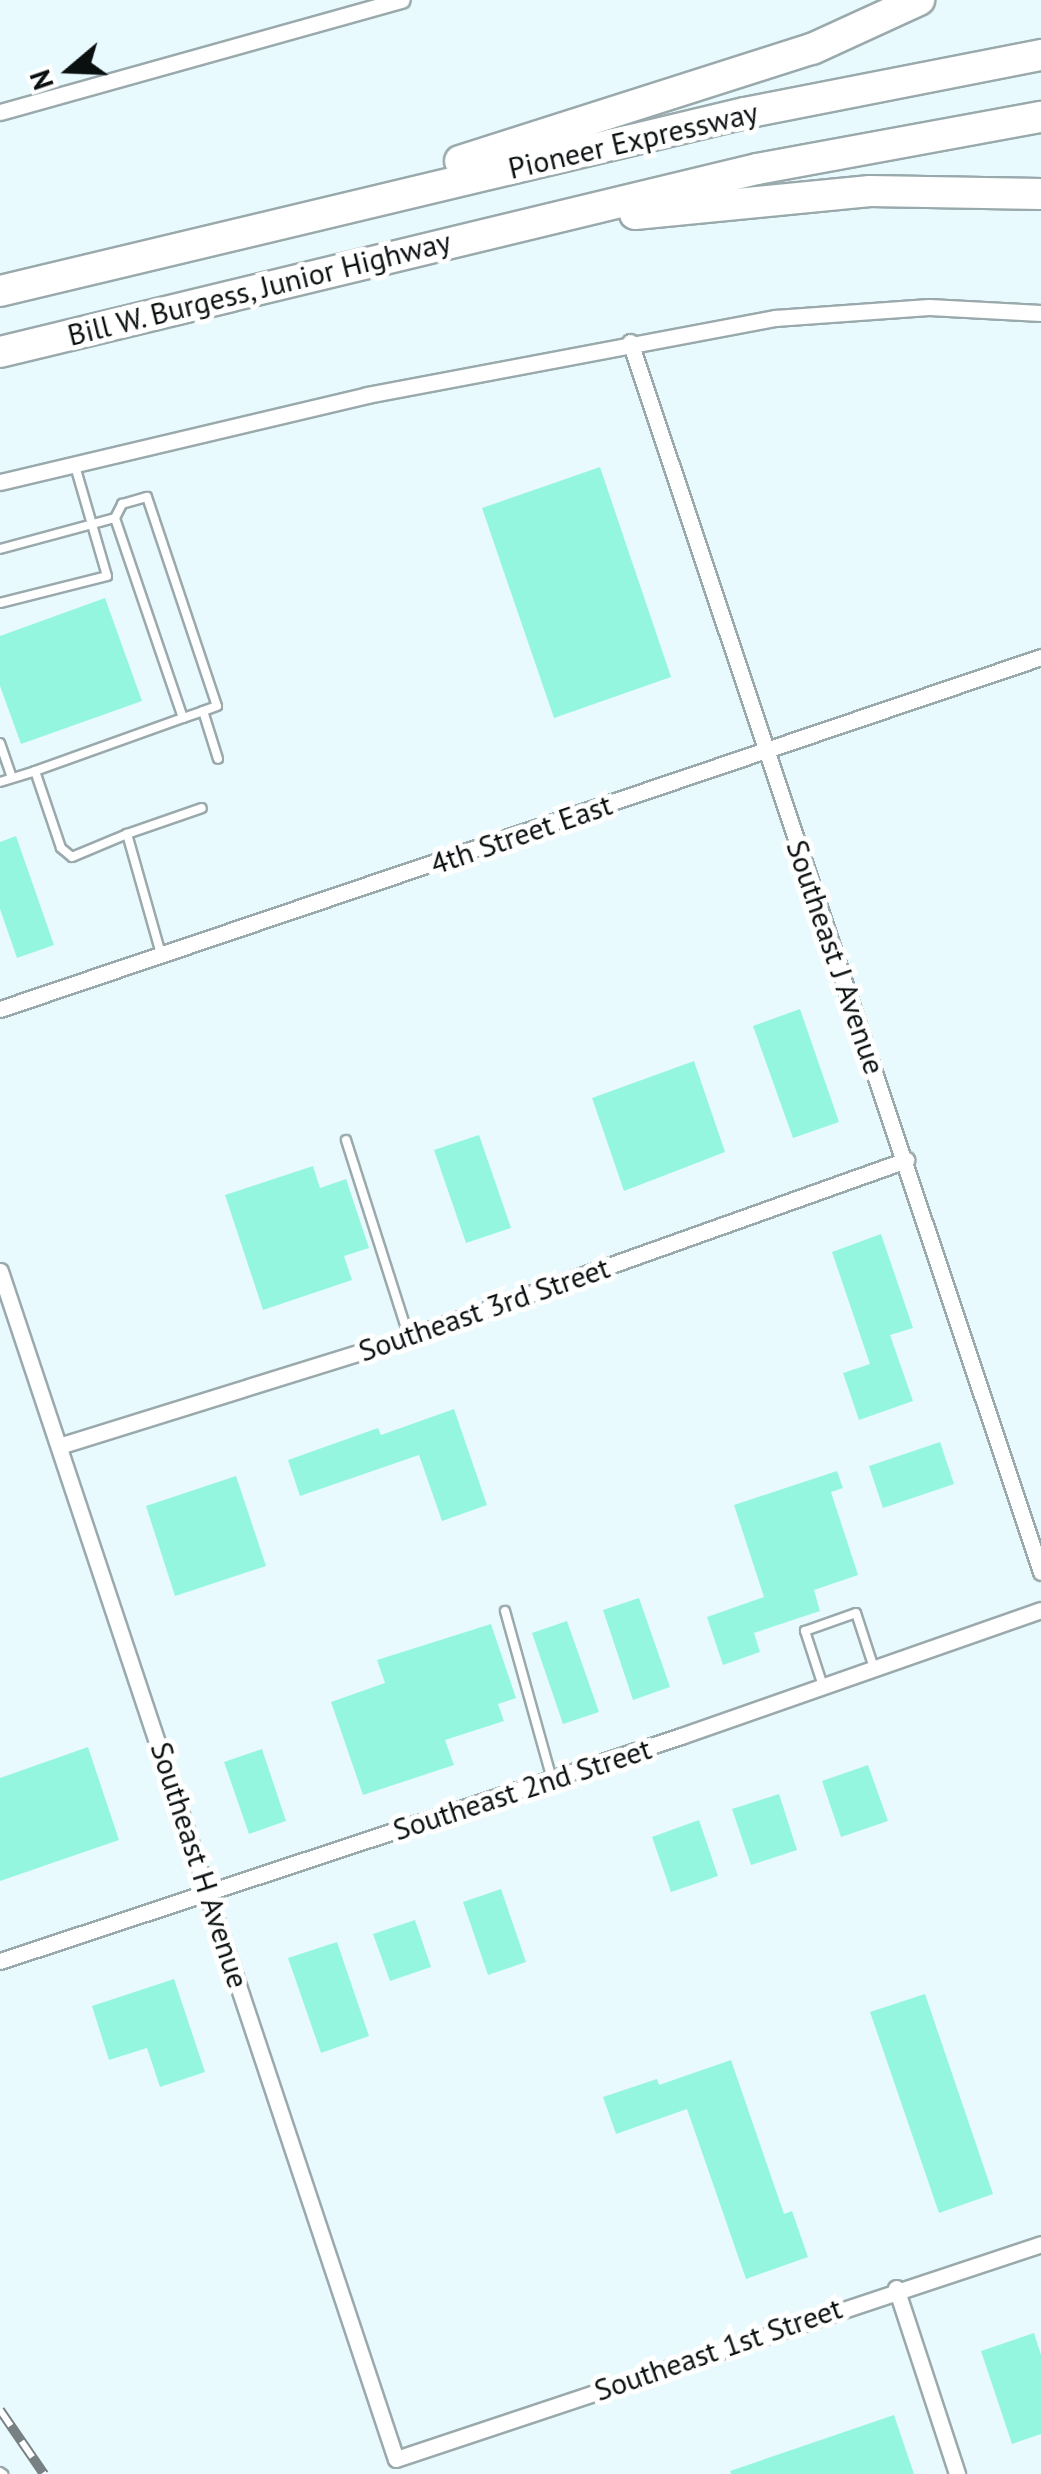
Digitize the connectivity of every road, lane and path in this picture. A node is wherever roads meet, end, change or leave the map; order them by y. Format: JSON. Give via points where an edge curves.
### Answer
{"nodes":[{"id":1,"x":402,"y":0,"type":"edge"},
{"id":2,"x":919,"y":0,"type":"edge"},
{"id":3,"x":1041,"y":55,"type":"edge"},
{"id":4,"x":0,"y":112,"type":"edge"},
{"id":5,"x":1041,"y":117,"type":"edge"},
{"id":6,"x":1041,"y":194,"type":"edge"},
{"id":7,"x":518,"y":224,"type":"junction"},
{"id":8,"x":227,"y":235,"type":"junction"},
{"id":9,"x":0,"y":291,"type":"edge"},
{"id":10,"x":1041,"y":314,"type":"edge"},
{"id":11,"x":630,"y":342,"type":"junction"},
{"id":12,"x":0,"y":352,"type":"edge"},
{"id":13,"x":74,"y":464,"type":"junction"},
{"id":14,"x":0,"y":482,"type":"edge"},
{"id":15,"x":116,"y":518,"type":"junction"},
{"id":16,"x":92,"y":525,"type":"junction"},
{"id":17,"x":0,"y":549,"type":"edge"},
{"id":18,"x":0,"y":603,"type":"edge"},
{"id":19,"x":1041,"y":657,"type":"edge"},
{"id":20,"x":203,"y":711,"type":"junction"},
{"id":21,"x":183,"y":718,"type":"junction"},
{"id":22,"x":0,"y":743,"type":"edge"},
{"id":23,"x":766,"y":752,"type":"junction"},
{"id":24,"x":218,"y":758,"type":"dead end"},
{"id":25,"x":35,"y":771,"type":"junction"},
{"id":26,"x":12,"y":777,"type":"junction"},
{"id":27,"x":0,"y":782,"type":"edge"},
{"id":28,"x":202,"y":808,"type":"dead end"},
{"id":29,"x":126,"y":834,"type":"junction"},
{"id":30,"x":162,"y":956,"type":"junction"},
{"id":31,"x":0,"y":1009,"type":"edge"},
{"id":32,"x":346,"y":1140,"type":"dead end"},
{"id":33,"x":906,"y":1160,"type":"junction"},
{"id":34,"x":0,"y":1272,"type":"edge"},
{"id":35,"x":410,"y":1337,"type":"junction"},
{"id":36,"x":59,"y":1446,"type":"junction"},
{"id":37,"x":1041,"y":1572,"type":"edge"},
{"id":38,"x":1041,"y":1610,"type":"edge"},
{"id":39,"x":504,"y":1611,"type":"dead end"},
{"id":40,"x":874,"y":1668,"type":"junction"},
{"id":41,"x":824,"y":1686,"type":"junction"},
{"id":42,"x":552,"y":1778,"type":"junction"},
{"id":43,"x":209,"y":1892,"type":"junction"},
{"id":44,"x":0,"y":1961,"type":"edge"},
{"id":45,"x":1041,"y":2244,"type":"edge"},
{"id":46,"x":896,"y":2288,"type":"junction"},
{"id":47,"x":396,"y":2459,"type":"joint"},
{"id":48,"x":957,"y":2474,"type":"edge"}],
"edges":[{"from":1,"to":4,"type":"street"},
{"from":2,"to":8,"type":"highway","via":[[743,73]]},
{"from":3,"to":8,"type":"highway","name":"Pioneer Expressway","via":[[744,113]]},
{"from":5,"to":7,"type":"highway","name":"Pioneer Expressway","via":[[757,169]]},
{"from":6,"to":7,"type":"highway","via":[[870,191]]},
{"from":7,"to":12,"type":"highway","name":"Bill W. Burgess, Junior Highway"},
{"from":8,"to":9,"type":"highway","name":"Bill W. Burgess, Junior Highway"},
{"from":10,"to":11,"type":"street","via":[[910,308],[775,318]]},
{"from":11,"to":13,"type":"street"},
{"from":11,"to":23,"type":"street","name":"Southeast J Avenue"},
{"from":13,"to":14,"type":"street"},
{"from":13,"to":16,"type":"lane"},
{"from":15,"to":16,"type":"lane"},
{"from":15,"to":20,"type":"lane","via":[[122,504],[147,497],[218,706]]},
{"from":15,"to":21,"type":"lane"},
{"from":16,"to":17,"type":"lane"},
{"from":16,"to":18,"type":"lane","via":[[107,576]]},
{"from":19,"to":23,"type":"street","name":"4th Street East"},
{"from":20,"to":21,"type":"lane"},
{"from":20,"to":24,"type":"lane"},
{"from":21,"to":25,"type":"lane"},
{"from":22,"to":26,"type":"lane"},
{"from":23,"to":30,"type":"street","name":"4th Street East"},
{"from":23,"to":33,"type":"street","name":"Southeast J Avenue"},
{"from":25,"to":26,"type":"lane"},
{"from":25,"to":29,"type":"lane","via":[[61,848],[72,857]]},
{"from":26,"to":27,"type":"lane"},
{"from":28,"to":29,"type":"lane"},
{"from":29,"to":30,"type":"lane"},
{"from":30,"to":31,"type":"street","name":"4th Street East"},
{"from":32,"to":35,"type":"lane"},
{"from":33,"to":35,"type":"street","name":"Southeast 3rd Street"},
{"from":33,"to":37,"type":"street","name":"Southeast J Avenue"},
{"from":34,"to":36,"type":"street","name":"Southeast H Avenue"},
{"from":35,"to":36,"type":"street","name":"Southeast 3rd Street"},
{"from":36,"to":43,"type":"street","name":"Southeast H Avenue"},
{"from":38,"to":40,"type":"street","name":"Southeast 2nd Street"},
{"from":39,"to":42,"type":"lane"},
{"from":40,"to":41,"type":"street","name":"Southeast 2nd Street"},
{"from":40,"to":41,"type":"lane","via":[[856,1613],[805,1631]]},
{"from":41,"to":42,"type":"street","name":"Southeast 2nd Street"},
{"from":42,"to":43,"type":"street","name":"Southeast 2nd Street"},
{"from":43,"to":44,"type":"street","name":"Southeast 2nd Street"},
{"from":43,"to":47,"type":"street","name":"Southeast H Avenue"},
{"from":45,"to":46,"type":"street","name":"Southeast 1st Street"},
{"from":46,"to":47,"type":"street","name":"Southeast 1st Street"},
{"from":46,"to":48,"type":"street"}]}
